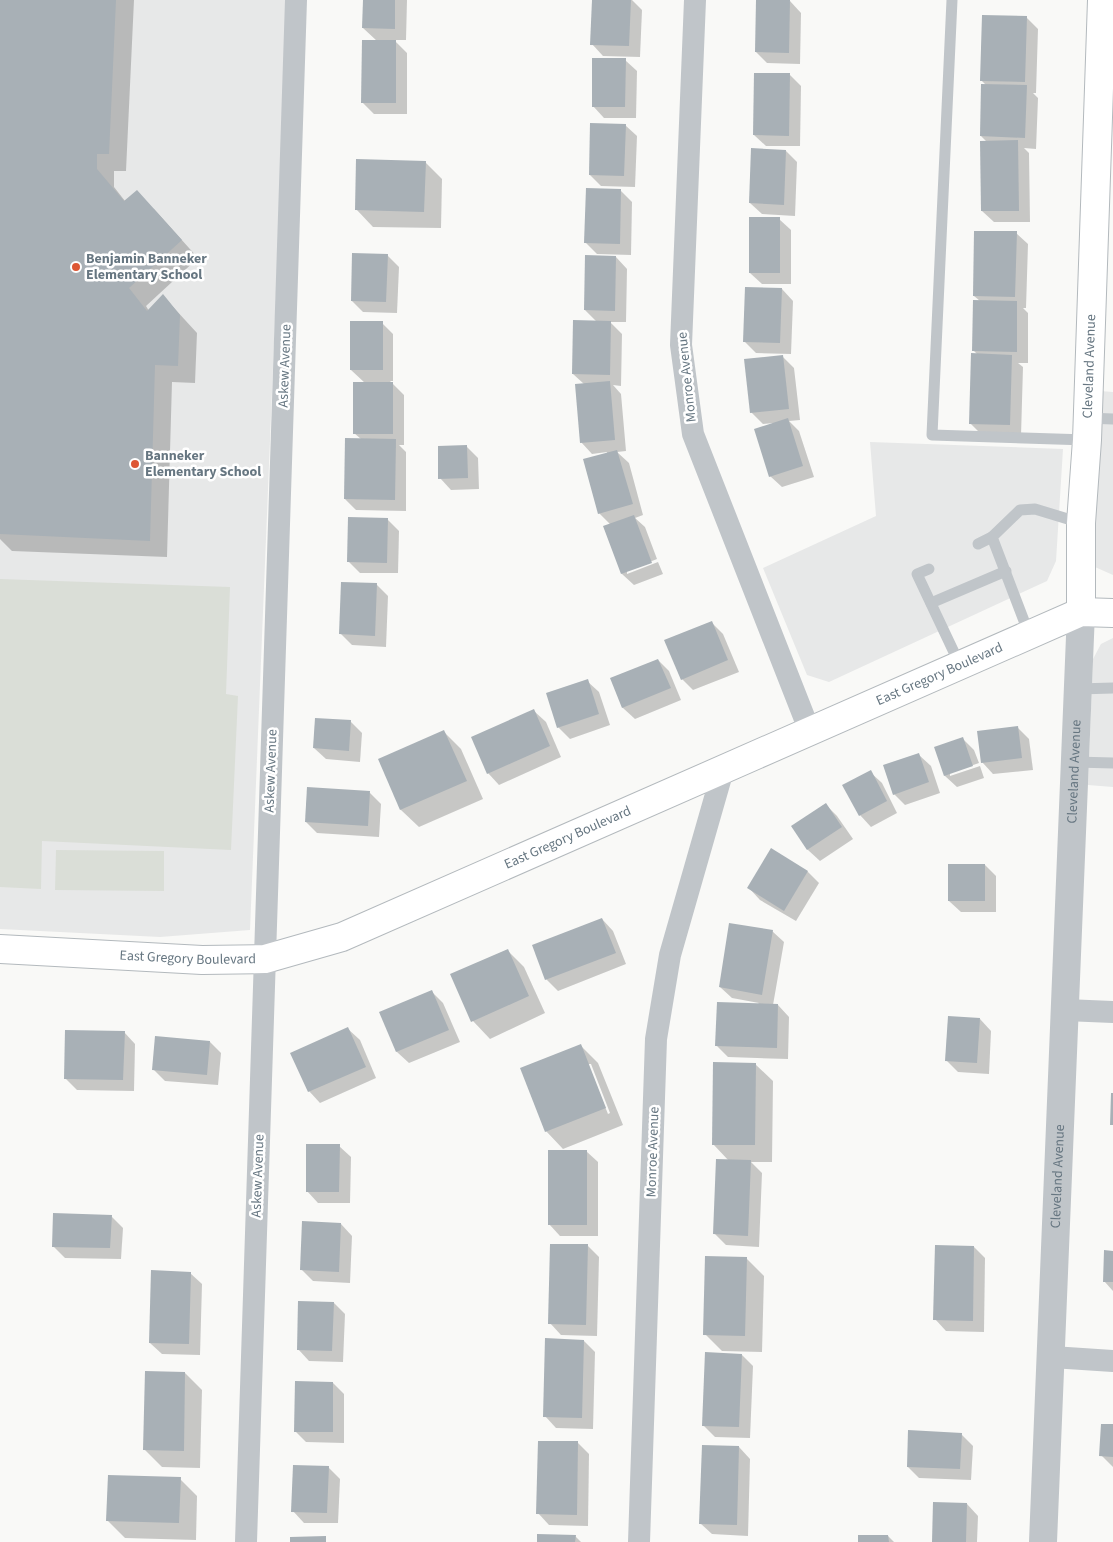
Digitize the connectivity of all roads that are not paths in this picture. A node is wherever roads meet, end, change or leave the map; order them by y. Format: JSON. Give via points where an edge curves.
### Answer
{"nodes":[{"id":1,"x":296,"y":0,"type":"edge"},
{"id":2,"x":695,"y":0,"type":"edge"},
{"id":3,"x":952,"y":0,"type":"edge"},
{"id":4,"x":1102,"y":0,"type":"edge"},
{"id":5,"x":1096,"y":426,"type":"edge"},
{"id":6,"x":1081,"y":523,"type":"junction"},
{"id":7,"x":992,"y":538,"type":"junction"},
{"id":8,"x":978,"y":544,"type":"dead end"},
{"id":9,"x":929,"y":569,"type":"dead end"},
{"id":10,"x":1006,"y":571,"type":"junction"},
{"id":11,"x":931,"y":603,"type":"junction"},
{"id":12,"x":1081,"y":612,"type":"junction"},
{"id":13,"x":1113,"y":613,"type":"edge"},
{"id":14,"x":1029,"y":635,"type":"junction"},
{"id":15,"x":961,"y":665,"type":"junction"},
{"id":16,"x":1113,"y":688,"type":"edge"},
{"id":17,"x":1078,"y":689,"type":"junction"},
{"id":18,"x":810,"y":732,"type":"junction"},
{"id":19,"x":1075,"y":762,"type":"junction"},
{"id":20,"x":1113,"y":763,"type":"edge"},
{"id":21,"x":723,"y":770,"type":"junction"},
{"id":22,"x":0,"y":949,"type":"edge"},
{"id":23,"x":265,"y":959,"type":"junction"},
{"id":24,"x":1065,"y":1010,"type":"junction"},
{"id":25,"x":1113,"y":1012,"type":"edge"},
{"id":26,"x":1052,"y":1357,"type":"junction"},
{"id":27,"x":1113,"y":1361,"type":"edge"},
{"id":28,"x":246,"y":1542,"type":"edge"},
{"id":29,"x":639,"y":1542,"type":"edge"},
{"id":30,"x":1043,"y":1542,"type":"edge"}],
"edges":[{"from":1,"to":23,"type":"street","name":"Askew Avenue"},
{"from":2,"to":18,"type":"street","name":"Monroe Avenue","via":[[681,345],[686,396],[693,434]]},
{"from":3,"to":5,"type":"lane","via":[[932,435]]},
{"from":4,"to":5,"type":"main road","name":"Cleveland Avenue"},
{"from":5,"to":6,"type":"main road","name":"Cleveland Avenue"},
{"from":6,"to":7,"type":"lane","via":[[1035,509],[1020,510]]},
{"from":6,"to":12,"type":"main road","name":"Cleveland Avenue"},
{"from":7,"to":8,"type":"lane"},
{"from":7,"to":10,"type":"lane"},
{"from":9,"to":11,"type":"lane","via":[[917,574]]},
{"from":10,"to":11,"type":"lane"},
{"from":10,"to":14,"type":"lane"},
{"from":11,"to":15,"type":"lane"},
{"from":12,"to":13,"type":"main road","name":"East Gregory Boulevard"},
{"from":12,"to":14,"type":"main road","name":"East Gregory Boulevard"},
{"from":12,"to":17,"type":"street","name":"Cleveland Avenue"},
{"from":14,"to":15,"type":"main road","name":"East Gregory Boulevard"},
{"from":15,"to":18,"type":"main road","name":"East Gregory Boulevard"},
{"from":16,"to":17,"type":"lane"},
{"from":17,"to":19,"type":"street","name":"Cleveland Avenue"},
{"from":18,"to":21,"type":"main road","name":"East Gregory Boulevard"},
{"from":19,"to":20,"type":"lane"},
{"from":19,"to":24,"type":"street","name":"Cleveland Avenue"},
{"from":21,"to":23,"type":"main road","name":"East Gregory Boulevard","via":[[342,937]]},
{"from":21,"to":29,"type":"street","name":"Monroe Avenue","via":[[670,955],[656,1039]]},
{"from":22,"to":23,"type":"main road","name":"East Gregory Boulevard","via":[[202,960]]},
{"from":23,"to":28,"type":"street","name":"Askew Avenue"},
{"from":24,"to":25,"type":"street"},
{"from":24,"to":26,"type":"street","name":"Cleveland Avenue"},
{"from":26,"to":27,"type":"street"},
{"from":26,"to":30,"type":"street","name":"Cleveland Avenue"}]}
